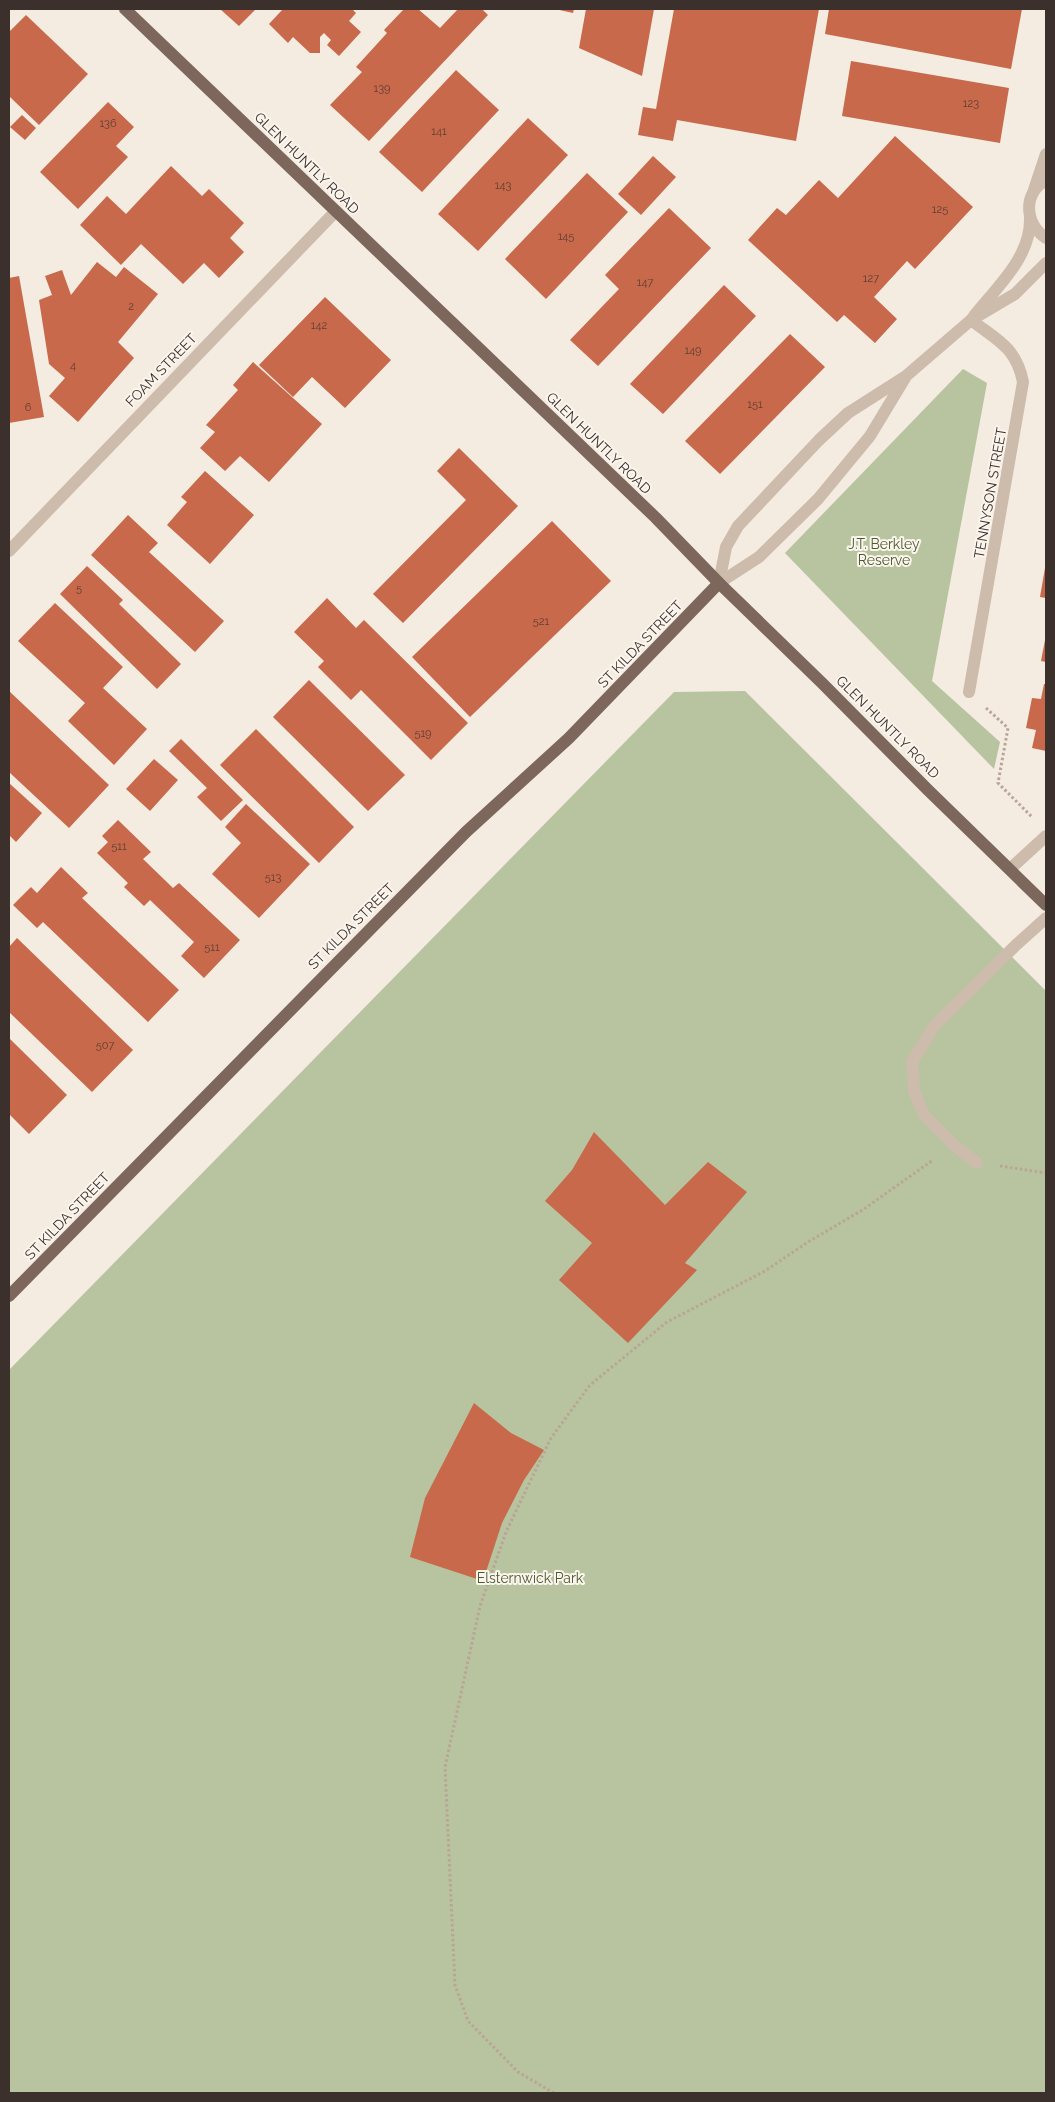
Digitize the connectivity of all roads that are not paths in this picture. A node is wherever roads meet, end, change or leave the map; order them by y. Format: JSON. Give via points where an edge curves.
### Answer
{"nodes":[{"id":1,"x":124,"y":9,"type":"edge"},
{"id":2,"x":1046,"y":154,"type":"edge"},
{"id":3,"x":1046,"y":180,"type":"edge"},
{"id":4,"x":1032,"y":195,"type":"junction"},
{"id":5,"x":336,"y":211,"type":"junction"},
{"id":6,"x":1030,"y":219,"type":"junction"},
{"id":7,"x":1046,"y":238,"type":"edge"},
{"id":8,"x":1046,"y":263,"type":"edge"},
{"id":9,"x":971,"y":320,"type":"junction"},
{"id":10,"x":906,"y":376,"type":"junction"},
{"id":11,"x":9,"y":550,"type":"edge"},
{"id":12,"x":719,"y":583,"type":"junction"},
{"id":13,"x":969,"y":692,"type":"road end"},
{"id":14,"x":1046,"y":836,"type":"edge"},
{"id":15,"x":1010,"y":869,"type":"junction"},
{"id":16,"x":1046,"y":905,"type":"edge"},
{"id":17,"x":1046,"y":918,"type":"edge"},
{"id":18,"x":977,"y":1163,"type":"road end"},
{"id":19,"x":9,"y":1296,"type":"edge"}],
"edges":[{"from":1,"to":5,"type":"main road","name":"GLEN HUNTLY ROAD"},
{"from":2,"to":4,"type":"street"},
{"from":3,"to":4,"type":"street"},
{"from":4,"to":6,"type":"street"},
{"from":5,"to":11,"type":"street","name":"FOAM STREET"},
{"from":5,"to":12,"type":"main road","name":"GLEN HUNTLY ROAD","via":[[656,518]]},
{"from":6,"to":7,"type":"street"},
{"from":6,"to":9,"type":"street","via":[[1029,235],[1020,257]]},
{"from":8,"to":9,"type":"street","via":[[1015,294]]},
{"from":9,"to":10,"type":"street","name":"ST KILDA STREET"},
{"from":9,"to":13,"type":"street","name":"TENNYSON STREET","via":[[1013,354],[1022,375],[1023,390]]},
{"from":10,"to":12,"type":"street","name":"ST KILDA STREET","via":[[870,436],[818,499],[759,557]]},
{"from":10,"to":12,"type":"street","name":"ST KILDA STREET","via":[[866,400],[834,426],[738,526],[726,547]]},
{"from":12,"to":15,"type":"main road","name":"GLEN HUNTLY ROAD"},
{"from":12,"to":19,"type":"main road","name":"ST KILDA STREET","via":[[569,738],[466,832]]},
{"from":14,"to":15,"type":"street"},
{"from":15,"to":16,"type":"main road","name":"GLEN HUNTLY ROAD"},
{"from":17,"to":18,"type":"street","via":[[934,1026],[912,1062],[914,1091],[924,1115]]}]}
